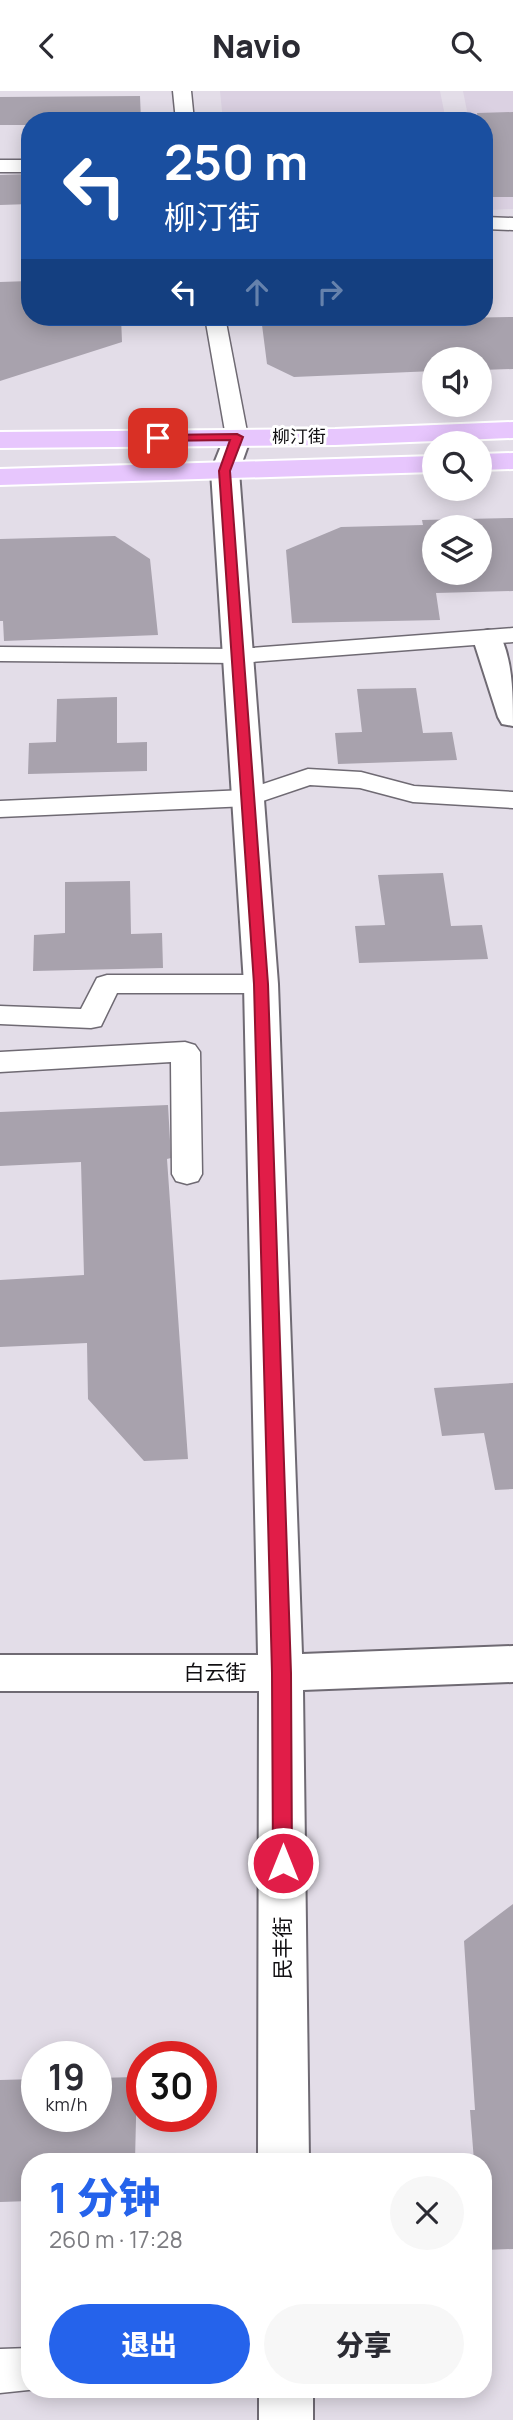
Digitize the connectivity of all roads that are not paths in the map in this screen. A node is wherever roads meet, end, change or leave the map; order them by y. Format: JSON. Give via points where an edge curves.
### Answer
{"nodes":[{"id":1,"x":182,"y":91,"type":"edge"},
{"id":2,"x":184,"y":112,"type":"edge"},
{"id":3,"x":0,"y":166,"type":"edge"},
{"id":4,"x":21,"y":166,"type":"edge"},
{"id":5,"x":493,"y":223,"type":"edge"},
{"id":6,"x":513,"y":224,"type":"edge"},
{"id":7,"x":216,"y":326,"type":"edge"},
{"id":8,"x":513,"y":430,"type":"edge"},
{"id":9,"x":0,"y":440,"type":"edge"},
{"id":10,"x":231,"y":454,"type":"junction"},
{"id":11,"x":513,"y":461,"type":"edge"},
{"id":12,"x":492,"y":462,"type":"edge"},
{"id":13,"x":422,"y":463,"type":"edge"},
{"id":14,"x":0,"y":477,"type":"edge"},
{"id":15,"x":500,"y":637,"type":"edge"},
{"id":16,"x":0,"y":654,"type":"edge"},
{"id":17,"x":238,"y":656,"type":"junction"},
{"id":18,"x":513,"y":717,"type":"edge"},
{"id":19,"x":247,"y":798,"type":"junction"},
{"id":20,"x":513,"y":800,"type":"edge"},
{"id":21,"x":0,"y":809,"type":"edge"},
{"id":22,"x":261,"y":984,"type":"junction"},
{"id":23,"x":0,"y":1015,"type":"edge"},
{"id":24,"x":0,"y":1062,"type":"edge"},
{"id":25,"x":187,"y":1174,"type":"dead end"},
{"id":26,"x":513,"y":1664,"type":"edge"},
{"id":27,"x":0,"y":1673,"type":"edge"},
{"id":28,"x":281,"y":1673,"type":"junction"},
{"id":29,"x":284,"y":2153,"type":"edge"},
{"id":30,"x":21,"y":2370,"type":"edge"},
{"id":31,"x":0,"y":2371,"type":"edge"},
{"id":32,"x":286,"y":2398,"type":"edge"},
{"id":33,"x":286,"y":2420,"type":"edge"}],
"edges":[{"from":1,"to":2,"type":"lane"},
{"from":3,"to":4,"type":"lane"},
{"from":5,"to":6,"type":"lane"},
{"from":7,"to":10,"type":"lane"},
{"from":8,"to":10,"type":"main road","name":"柳汀街"},
{"from":9,"to":10,"type":"main road","name":"柳汀街"},
{"from":10,"to":13,"type":"main road","name":"柳汀街"},
{"from":10,"to":14,"type":"main road","name":"柳汀街"},
{"from":10,"to":17,"type":"street","name":"民丰街"},
{"from":11,"to":12,"type":"main road"},
{"from":15,"to":17,"type":"lane"},
{"from":15,"to":18,"type":"street"},
{"from":16,"to":17,"type":"lane"},
{"from":17,"to":19,"type":"street","name":"民丰街"},
{"from":19,"to":20,"type":"lane","via":[[308,777],[361,780],[413,794]]},
{"from":19,"to":21,"type":"lane"},
{"from":19,"to":22,"type":"street","name":"民丰街"},
{"from":22,"to":23,"type":"lane","via":[[107,984],[91,1019]]},
{"from":22,"to":28,"type":"street","name":"民丰街"},
{"from":24,"to":25,"type":"lane","via":[[185,1052]]},
{"from":26,"to":28,"type":"street","name":"白云街"},
{"from":27,"to":28,"type":"street","name":"白云街"},
{"from":28,"to":29,"type":"street","name":"民丰街"},
{"from":30,"to":31,"type":"lane"},
{"from":32,"to":33,"type":"street"}]}
